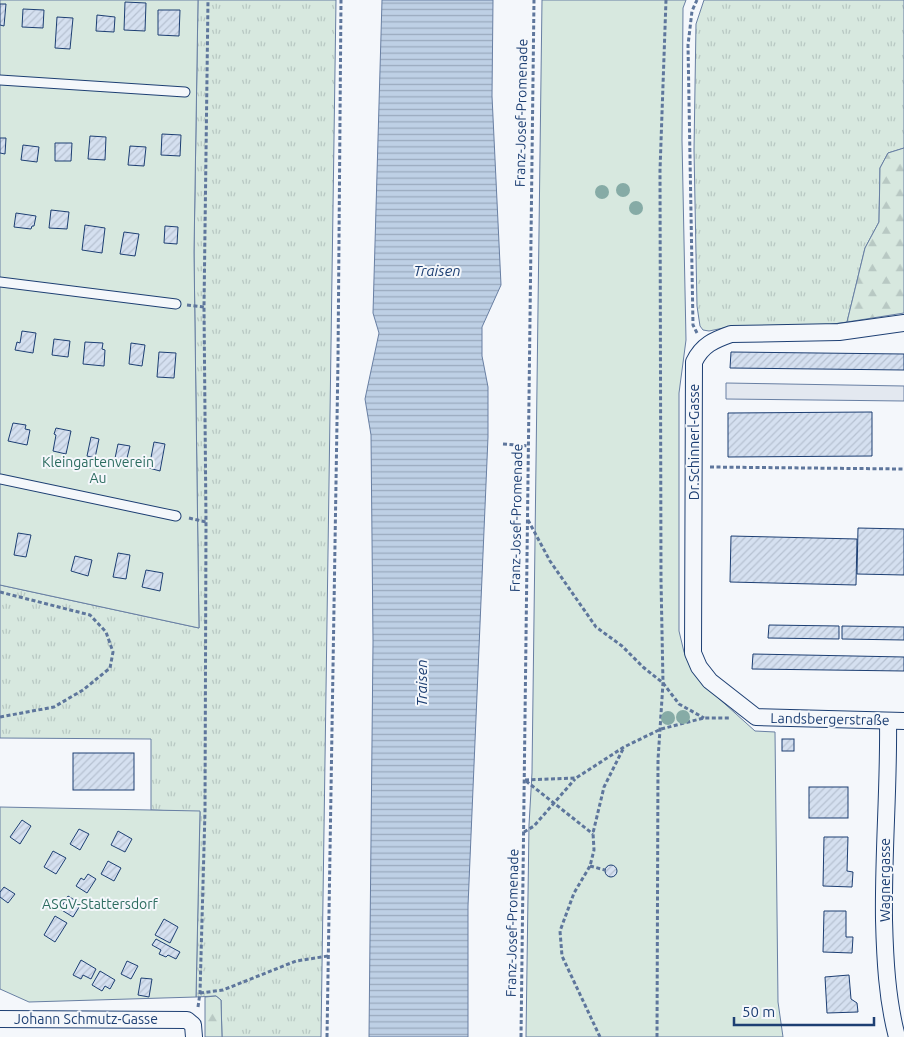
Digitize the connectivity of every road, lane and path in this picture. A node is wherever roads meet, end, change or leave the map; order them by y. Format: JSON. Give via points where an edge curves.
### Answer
{"nodes":[{"id":1,"x":208,"y":0,"type":"edge"},
{"id":2,"x":341,"y":0,"type":"edge"},
{"id":3,"x":534,"y":0,"type":"edge"},
{"id":4,"x":666,"y":0,"type":"edge"},
{"id":5,"x":697,"y":0,"type":"edge"},
{"id":6,"x":0,"y":80,"type":"edge"},
{"id":7,"x":185,"y":92,"type":"dead end"},
{"id":8,"x":0,"y":282,"type":"edge"},
{"id":9,"x":176,"y":304,"type":"dead end"},
{"id":10,"x":904,"y":322,"type":"edge"},
{"id":11,"x":703,"y":348,"type":"junction"},
{"id":12,"x":503,"y":444,"type":"dead end"},
{"id":13,"x":529,"y":446,"type":"junction"},
{"id":14,"x":694,"y":466,"type":"junction"},
{"id":15,"x":904,"y":469,"type":"edge"},
{"id":16,"x":0,"y":479,"type":"edge"},
{"id":17,"x":176,"y":516,"type":"dead end"},
{"id":18,"x":527,"y":520,"type":"junction"},
{"id":19,"x":0,"y":592,"type":"edge"},
{"id":20,"x":663,"y":683,"type":"junction"},
{"id":21,"x":0,"y":717,"type":"edge"},
{"id":22,"x":756,"y":717,"type":"junction"},
{"id":23,"x":704,"y":718,"type":"junction"},
{"id":24,"x":896,"y":721,"type":"edge"},
{"id":25,"x":660,"y":729,"type":"junction"},
{"id":26,"x":624,"y":747,"type":"junction"},
{"id":27,"x":576,"y":778,"type":"junction"},
{"id":28,"x":525,"y":780,"type":"junction"},
{"id":29,"x":554,"y":805,"type":"junction"},
{"id":30,"x":524,"y":832,"type":"junction"},
{"id":31,"x":593,"y":834,"type":"junction"},
{"id":32,"x":590,"y":866,"type":"junction"},
{"id":33,"x":605,"y":870,"type":"dead end"},
{"id":34,"x":328,"y":956,"type":"junction"},
{"id":35,"x":200,"y":993,"type":"junction"},
{"id":36,"x":0,"y":1019,"type":"edge"},
{"id":37,"x":194,"y":1031,"type":"edge"},
{"id":38,"x":327,"y":1037,"type":"edge"},
{"id":39,"x":521,"y":1037,"type":"edge"},
{"id":40,"x":600,"y":1037,"type":"edge"},
{"id":41,"x":657,"y":1037,"type":"edge"},
{"id":42,"x":897,"y":1037,"type":"edge"}],
"edges":[{"from":1,"to":35,"type":"path","via":[[204,307],[205,801]]},
{"from":2,"to":34,"type":"path"},
{"from":3,"to":13,"type":"path","name":"Franz-Josef-Promenade"},
{"from":4,"to":20,"type":"path","via":[[660,170]]},
{"from":5,"to":11,"type":"path","via":[[692,11],[688,45],[689,142],[694,325]]},
{"from":6,"to":7,"type":"lane"},
{"from":8,"to":9,"type":"lane"},
{"from":10,"to":11,"type":"street","via":[[839,332],[731,334]]},
{"from":11,"to":14,"type":"street","name":"Dr.Schinnerl-Gasse","via":[[694,362]]},
{"from":12,"to":13,"type":"path"},
{"from":13,"to":18,"type":"path","name":"Franz-Josef-Promenade"},
{"from":14,"to":15,"type":"path"},
{"from":14,"to":22,"type":"street","name":"Dr.Schinnerl-Gasse","via":[[693,653],[710,681]]},
{"from":16,"to":17,"type":"lane"},
{"from":18,"to":20,"type":"path","via":[[550,561],[596,627]]},
{"from":18,"to":28,"type":"path","name":"Franz-Josef-Promenade"},
{"from":19,"to":21,"type":"path","via":[[90,615],[106,632],[113,652],[110,668],[83,690],[54,707]]},
{"from":20,"to":23,"type":"path","via":[[679,704]]},
{"from":20,"to":25,"type":"path"},
{"from":22,"to":23,"type":"path"},
{"from":22,"to":24,"type":"street","name":"Landsbergerstraße"},
{"from":23,"to":25,"type":"path"},
{"from":24,"to":42,"type":"street","name":"Wagnergasse","via":[[883,877],[885,961]]},
{"from":25,"to":26,"type":"path"},
{"from":25,"to":41,"type":"path"},
{"from":26,"to":27,"type":"path"},
{"from":26,"to":31,"type":"path","via":[[604,787]]},
{"from":27,"to":28,"type":"path"},
{"from":27,"to":29,"type":"path"},
{"from":28,"to":29,"type":"path"},
{"from":28,"to":30,"type":"path","name":"Franz-Josef-Promenade"},
{"from":29,"to":30,"type":"path"},
{"from":29,"to":31,"type":"path"},
{"from":30,"to":39,"type":"path","name":"Franz-Josef-Promenade"},
{"from":31,"to":32,"type":"path"},
{"from":32,"to":33,"type":"path"},
{"from":32,"to":40,"type":"path","via":[[574,893],[560,931],[562,956]]},
{"from":34,"to":35,"type":"path","via":[[296,961],[224,990]]},
{"from":34,"to":38,"type":"path"},
{"from":35,"to":37,"type":"path"},
{"from":36,"to":37,"type":"street","name":"Johann Schmutz-Gasse","via":[[173,1018],[187,1020]]}]}
